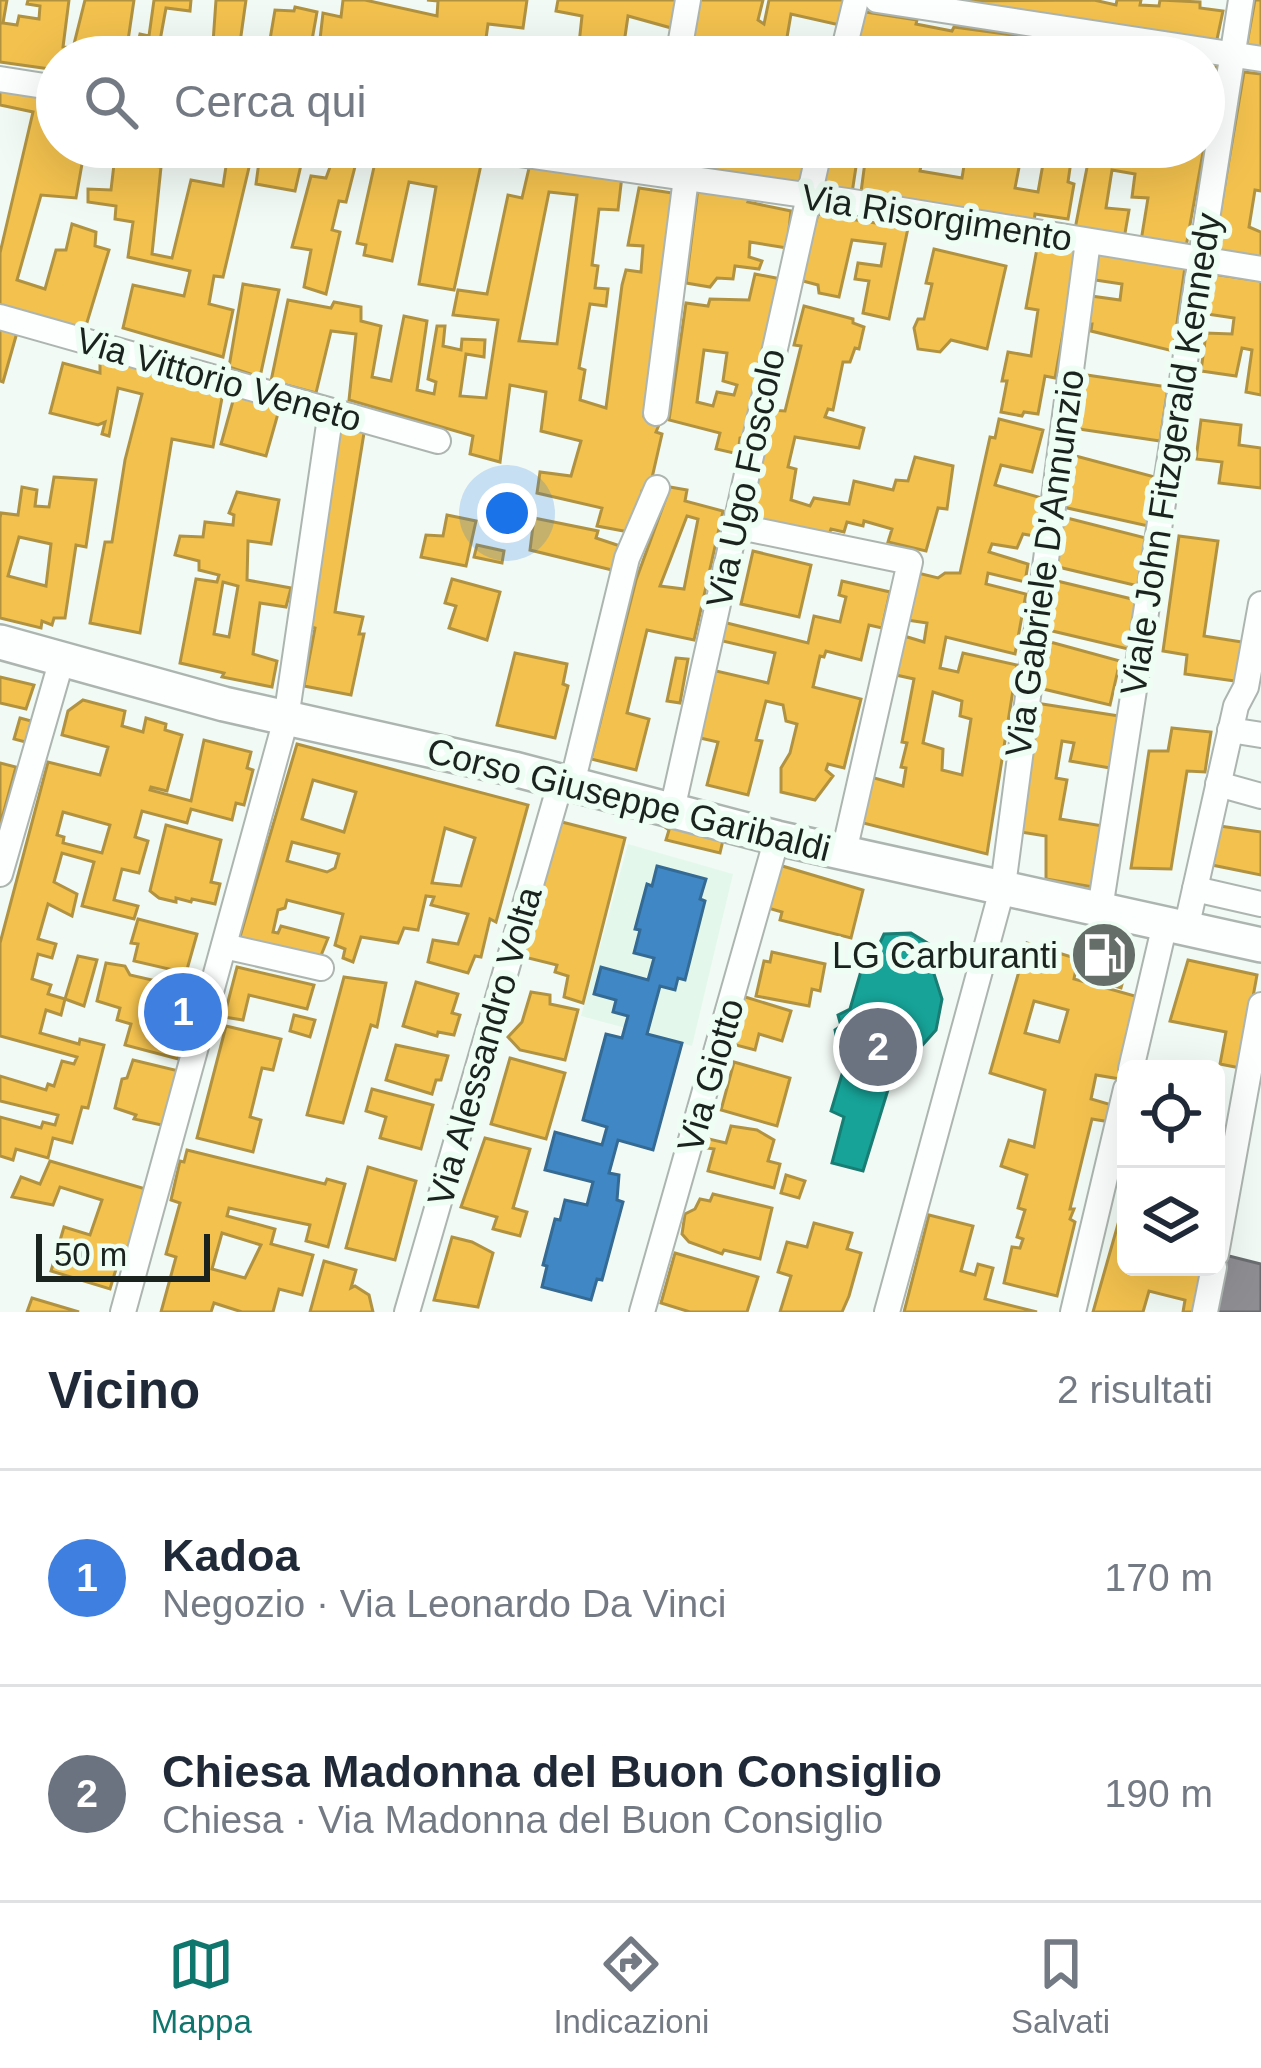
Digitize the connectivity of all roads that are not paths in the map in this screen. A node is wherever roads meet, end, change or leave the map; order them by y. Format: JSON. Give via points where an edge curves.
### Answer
{"nodes":[{"id":1,"x":688,"y":0,"type":"edge"},
{"id":2,"x":856,"y":0,"type":"edge"},
{"id":3,"x":877,"y":0,"type":"edge"},
{"id":4,"x":1241,"y":0,"type":"edge"},
{"id":5,"x":682,"y":36,"type":"edge"},
{"id":6,"x":847,"y":36,"type":"edge"},
{"id":7,"x":1114,"y":36,"type":"edge"},
{"id":8,"x":1225,"y":53,"type":"edge"},
{"id":9,"x":1232,"y":54,"type":"junction"},
{"id":10,"x":1261,"y":58,"type":"edge"},
{"id":11,"x":0,"y":79,"type":"edge"},
{"id":12,"x":36,"y":85,"type":"edge"},
{"id":13,"x":1225,"y":99,"type":"edge"},
{"id":14,"x":616,"y":168,"type":"edge"},
{"id":15,"x":658,"y":168,"type":"edge"},
{"id":16,"x":815,"y":168,"type":"edge"},
{"id":17,"x":1214,"y":168,"type":"edge"},
{"id":18,"x":657,"y":174,"type":"junction"},
{"id":19,"x":686,"y":178,"type":"junction"},
{"id":20,"x":808,"y":196,"type":"junction"},
{"id":21,"x":1088,"y":241,"type":"junction"},
{"id":22,"x":1200,"y":260,"type":"junction"},
{"id":23,"x":1261,"y":269,"type":"edge"},
{"id":24,"x":0,"y":317,"type":"edge"},
{"id":25,"x":331,"y":411,"type":"junction"},
{"id":26,"x":656,"y":413,"type":"dead end"},
{"id":27,"x":438,"y":441,"type":"dead end"},
{"id":28,"x":657,"y":488,"type":"dead end"},
{"id":29,"x":735,"y":526,"type":"junction"},
{"id":30,"x":1261,"y":604,"type":"edge"},
{"id":31,"x":0,"y":642,"type":"edge"},
{"id":32,"x":62,"y":659,"type":"junction"},
{"id":33,"x":284,"y":726,"type":"junction"},
{"id":34,"x":1230,"y":730,"type":"junction"},
{"id":35,"x":1261,"y":735,"type":"edge"},
{"id":36,"x":566,"y":782,"type":"junction"},
{"id":37,"x":1218,"y":784,"type":"junction"},
{"id":38,"x":1261,"y":796,"type":"edge"},
{"id":39,"x":672,"y":810,"type":"junction"},
{"id":40,"x":777,"y":838,"type":"junction"},
{"id":41,"x":844,"y":852,"type":"junction"},
{"id":42,"x":0,"y":874,"type":"edge"},
{"id":43,"x":1003,"y":886,"type":"junction"},
{"id":44,"x":1195,"y":889,"type":"junction"},
{"id":45,"x":1261,"y":904,"type":"edge"},
{"id":46,"x":1100,"y":909,"type":"junction"},
{"id":47,"x":1176,"y":927,"type":"junction"},
{"id":48,"x":1261,"y":945,"type":"edge"},
{"id":49,"x":224,"y":946,"type":"junction"},
{"id":50,"x":321,"y":968,"type":"dead end"},
{"id":51,"x":1261,"y":1005,"type":"edge"},
{"id":52,"x":1134,"y":1060,"type":"edge"},
{"id":53,"x":1117,"y":1127,"type":"edge"},
{"id":54,"x":1225,"y":1204,"type":"edge"},
{"id":55,"x":1212,"y":1276,"type":"edge"},
{"id":56,"x":123,"y":1312,"type":"edge"},
{"id":57,"x":407,"y":1312,"type":"edge"},
{"id":58,"x":642,"y":1312,"type":"edge"},
{"id":59,"x":887,"y":1312,"type":"edge"},
{"id":60,"x":1073,"y":1312,"type":"edge"},
{"id":61,"x":1205,"y":1312,"type":"edge"}],
"edges":[{"from":1,"to":5,"type":"street"},
{"from":2,"to":6,"type":"street"},
{"from":3,"to":7,"type":"street"},
{"from":4,"to":9,"type":"street","name":"Viale John Fitzgerald Kennedy"},
{"from":8,"to":9,"type":"street"},
{"from":9,"to":10,"type":"street"},
{"from":9,"to":13,"type":"street","name":"Viale John Fitzgerald Kennedy"},
{"from":11,"to":12,"type":"street"},
{"from":14,"to":18,"type":"street","name":"Via Risorgimento"},
{"from":15,"to":18,"type":"street"},
{"from":16,"to":20,"type":"street","name":"Via Ugo Foscolo"},
{"from":17,"to":22,"type":"street","name":"Viale John Fitzgerald Kennedy"},
{"from":18,"to":19,"type":"street","name":"Via Risorgimento"},
{"from":19,"to":20,"type":"street","name":"Via Risorgimento"},
{"from":19,"to":26,"type":"street"},
{"from":20,"to":21,"type":"street","name":"Via Risorgimento"},
{"from":20,"to":29,"type":"street","name":"Via Ugo Foscolo"},
{"from":21,"to":22,"type":"street","name":"Via Risorgimento"},
{"from":21,"to":43,"type":"street","name":"Via Gabriele D'Annunzio"},
{"from":22,"to":23,"type":"street","name":"Via Risorgimento"},
{"from":22,"to":46,"type":"street","name":"Viale John Fitzgerald Kennedy"},
{"from":24,"to":25,"type":"street","name":"Via Vittorio Veneto"},
{"from":25,"to":27,"type":"street","name":"Via Vittorio Veneto"},
{"from":25,"to":33,"type":"street"},
{"from":28,"to":36,"type":"street","name":"Via Alessandro Volta","via":[[627,558]]},
{"from":29,"to":39,"type":"street","name":"Via Ugo Foscolo"},
{"from":29,"to":41,"type":"street","via":[[910,562]]},
{"from":30,"to":34,"type":"street"},
{"from":31,"to":32,"type":"street","name":"Corso Giuseppe Garibaldi"},
{"from":32,"to":33,"type":"street","name":"Corso Giuseppe Garibaldi"},
{"from":32,"to":42,"type":"street"},
{"from":33,"to":36,"type":"street","name":"Corso Giuseppe Garibaldi"},
{"from":33,"to":49,"type":"street"},
{"from":34,"to":35,"type":"street"},
{"from":34,"to":37,"type":"street"},
{"from":36,"to":39,"type":"street","name":"Corso Giuseppe Garibaldi"},
{"from":36,"to":57,"type":"street","name":"Via Alessandro Volta"},
{"from":37,"to":38,"type":"street"},
{"from":37,"to":44,"type":"street"},
{"from":39,"to":40,"type":"street","name":"Corso Giuseppe Garibaldi"},
{"from":40,"to":41,"type":"street","name":"Corso Giuseppe Garibaldi"},
{"from":40,"to":58,"type":"street","name":"Via Giotto"},
{"from":41,"to":43,"type":"street","name":"Corso Giuseppe Garibaldi"},
{"from":43,"to":46,"type":"street","name":"Corso Giuseppe Garibaldi"},
{"from":43,"to":59,"type":"street","name":"Via Gabriele D'Annunzio"},
{"from":44,"to":45,"type":"street"},
{"from":44,"to":47,"type":"street"},
{"from":46,"to":47,"type":"street","name":"Corso Giuseppe Garibaldi"},
{"from":47,"to":48,"type":"street","name":"Corso Giuseppe Garibaldi"},
{"from":47,"to":52,"type":"street"},
{"from":49,"to":50,"type":"street"},
{"from":49,"to":56,"type":"street"},
{"from":51,"to":54,"type":"street"},
{"from":53,"to":60,"type":"street"},
{"from":55,"to":61,"type":"street"}]}
